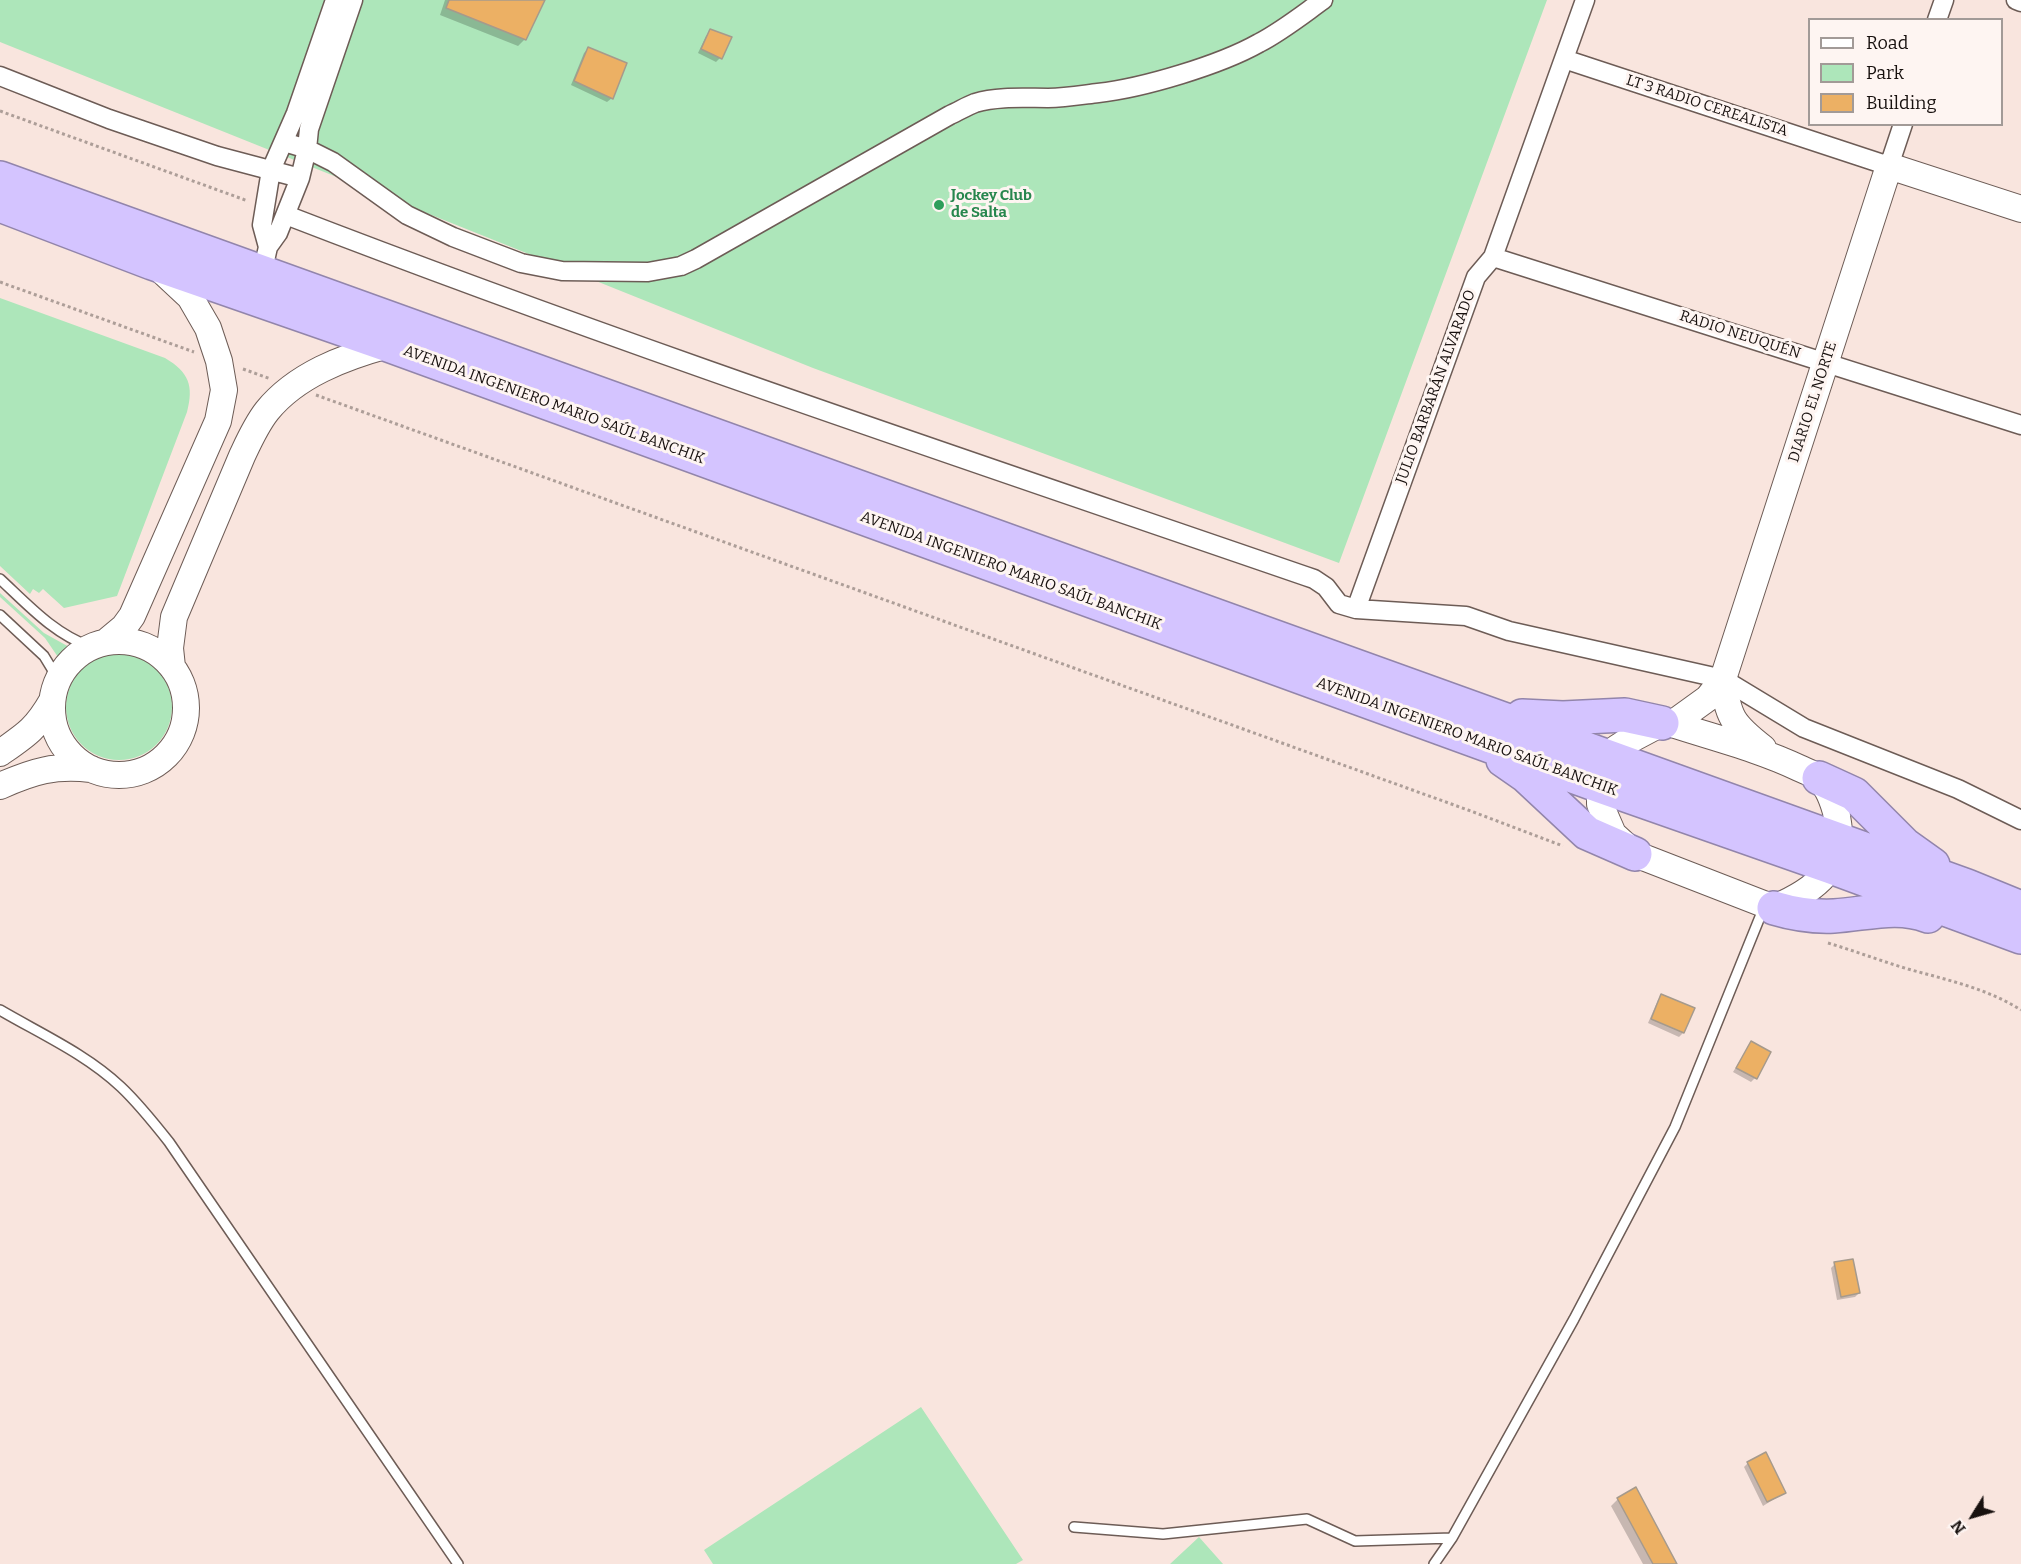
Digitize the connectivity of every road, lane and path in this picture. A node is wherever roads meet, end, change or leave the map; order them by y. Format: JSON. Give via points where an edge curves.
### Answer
{"nodes":[{"id":1,"x":335,"y":0,"type":"edge"},
{"id":2,"x":353,"y":0,"type":"edge"},
{"id":3,"x":1323,"y":0,"type":"edge"},
{"id":4,"x":1585,"y":0,"type":"edge"},
{"id":5,"x":1944,"y":0,"type":"edge"},
{"id":6,"x":2016,"y":0,"type":"edge"},
{"id":7,"x":2021,"y":2,"type":"edge"},
{"id":8,"x":1939,"y":18,"type":"edge"},
{"id":9,"x":1564,"y":59,"type":"junction"},
{"id":10,"x":0,"y":76,"type":"edge"},
{"id":11,"x":0,"y":111,"type":"edge"},
{"id":12,"x":1902,"y":126,"type":"edge"},
{"id":13,"x":284,"y":142,"type":"junction"},
{"id":14,"x":307,"y":149,"type":"junction"},
{"id":15,"x":1889,"y":166,"type":"junction"},
{"id":16,"x":271,"y":170,"type":"junction"},
{"id":17,"x":0,"y":178,"type":"edge"},
{"id":18,"x":300,"y":178,"type":"junction"},
{"id":19,"x":0,"y":205,"type":"edge"},
{"id":20,"x":265,"y":207,"type":"junction"},
{"id":21,"x":2021,"y":209,"type":"edge"},
{"id":22,"x":286,"y":215,"type":"junction"},
{"id":23,"x":1492,"y":256,"type":"junction"},
{"id":24,"x":265,"y":260,"type":"junction"},
{"id":25,"x":152,"y":263,"type":"junction"},
{"id":26,"x":0,"y":282,"type":"edge"},
{"id":27,"x":388,"y":345,"type":"junction"},
{"id":28,"x":219,"y":361,"type":"junction"},
{"id":29,"x":1826,"y":363,"type":"junction"},
{"id":30,"x":293,"y":387,"type":"junction"},
{"id":31,"x":2021,"y":425,"type":"edge"},
{"id":32,"x":0,"y":579,"type":"edge"},
{"id":33,"x":1356,"y":609,"type":"junction"},
{"id":34,"x":0,"y":615,"type":"edge"},
{"id":35,"x":98,"y":644,"type":"junction"},
{"id":36,"x":172,"y":667,"type":"junction"},
{"id":37,"x":1723,"y":679,"type":"junction"},
{"id":38,"x":55,"y":690,"type":"junction"},
{"id":39,"x":1477,"y":724,"type":"junction"},
{"id":40,"x":1667,"y":724,"type":"junction"},
{"id":41,"x":0,"y":753,"type":"edge"},
{"id":42,"x":1774,"y":756,"type":"junction"},
{"id":43,"x":91,"y":769,"type":"junction"},
{"id":44,"x":1605,"y":772,"type":"junction"},
{"id":45,"x":1819,"y":778,"type":"junction"},
{"id":46,"x":0,"y":786,"type":"edge"},
{"id":47,"x":2021,"y":820,"type":"edge"},
{"id":48,"x":1564,"y":847,"type":"dead end"},
{"id":49,"x":1635,"y":854,"type":"junction"},
{"id":50,"x":1836,"y":854,"type":"junction"},
{"id":51,"x":1984,"y":893,"type":"junction"},
{"id":52,"x":1769,"y":906,"type":"junction"},
{"id":53,"x":2014,"y":925,"type":"edge"},
{"id":54,"x":1824,"y":941,"type":"dead end"},
{"id":55,"x":0,"y":1010,"type":"edge"},
{"id":56,"x":2021,"y":1010,"type":"edge"},
{"id":57,"x":1074,"y":1527,"type":"dead end"},
{"id":58,"x":1452,"y":1538,"type":"junction"},
{"id":59,"x":458,"y":1564,"type":"edge"},
{"id":60,"x":1434,"y":1564,"type":"edge"}],
"edges":[{"from":1,"to":13,"type":"street"},
{"from":2,"to":14,"type":"street","via":[[309,129]]},
{"from":3,"to":14,"type":"street","via":[[1257,45],[1179,74],[1100,93],[977,103],[950,114],[696,259],[664,271],[562,271],[521,263],[407,215],[333,162]]},
{"from":4,"to":9,"type":"street","name":"JULIO BARBARÁN ALVARADO"},
{"from":5,"to":8,"type":"street"},
{"from":6,"to":7,"type":"street"},
{"from":9,"to":15,"type":"street","name":"LT 3 RADIO CEREALISTA"},
{"from":9,"to":23,"type":"street","name":"JULIO BARBARÁN ALVARADO"},
{"from":10,"to":16,"type":"street","via":[[153,134]]},
{"from":11,"to":20,"type":"path"},
{"from":12,"to":15,"type":"street","name":"DIARIO EL NORTE"},
{"from":13,"to":14,"type":"street"},
{"from":13,"to":16,"type":"street"},
{"from":14,"to":18,"type":"street"},
{"from":15,"to":21,"type":"street","name":"LT 3 RADIO CEREALISTA"},
{"from":15,"to":29,"type":"street","name":"DIARIO EL NORTE"},
{"from":16,"to":18,"type":"street"},
{"from":16,"to":20,"type":"street"},
{"from":17,"to":24,"type":"highway","name":"AVENIDA INGENIERO MARIO SAÚL BANCHIK"},
{"from":18,"to":22,"type":"street"},
{"from":19,"to":25,"type":"highway","name":"AVENIDA INGENIERO MARIO SAÚL BANCHIK"},
{"from":20,"to":24,"type":"street"},
{"from":22,"to":24,"type":"street"},
{"from":22,"to":33,"type":"street","via":[[695,366],[1314,579],[1339,604]]},
{"from":23,"to":29,"type":"street","name":"RADIO NEUQUÉN"},
{"from":23,"to":33,"type":"street","name":"JULIO BARBARÁN ALVARADO","via":[[1476,278]]},
{"from":24,"to":39,"type":"highway","name":"AVENIDA INGENIERO MARIO SAÚL BANCHIK"},
{"from":25,"to":27,"type":"highway","name":"AVENIDA INGENIERO MARIO SAÚL BANCHIK"},
{"from":25,"to":28,"type":"street","via":[[190,297],[208,328]]},
{"from":26,"to":28,"type":"path"},
{"from":27,"to":30,"type":"street","via":[[344,359]]},
{"from":27,"to":39,"type":"highway","name":"AVENIDA INGENIERO MARIO SAÚL BANCHIK"},
{"from":28,"to":30,"type":"path"},
{"from":28,"to":35,"type":"street","via":[[224,390],[218,421],[132,616],[124,627]]},
{"from":29,"to":31,"type":"street","name":"RADIO NEUQUÉN"},
{"from":29,"to":37,"type":"street","name":"DIARIO EL NORTE"},
{"from":30,"to":36,"type":"street","via":[[268,410],[242,456],[174,617]]},
{"from":30,"to":48,"type":"path"},
{"from":32,"to":35,"type":"lane","via":[[50,625],[74,641]]},
{"from":33,"to":37,"type":"street","via":[[1466,616],[1509,631]]},
{"from":34,"to":38,"type":"lane","via":[[44,656]]},
{"from":35,"to":36,"type":"street","via":[[124,641],[142,645]]},
{"from":35,"to":38,"type":"street","via":[[72,660]]},
{"from":36,"to":43,"type":"street","via":[[183,687],[186,709],[182,730],[171,750],[155,765],[135,773],[112,775]]},
{"from":37,"to":40,"type":"street","via":[[1708,698]]},
{"from":37,"to":42,"type":"street","via":[[1731,717],[1742,732]]},
{"from":37,"to":47,"type":"street","via":[[1804,728],[1958,789]]},
{"from":38,"to":41,"type":"street","via":[[40,722]]},
{"from":38,"to":43,"type":"street","via":[[53,722],[61,741]]},
{"from":39,"to":40,"type":"highway","via":[[1625,715]]},
{"from":39,"to":44,"type":"highway","name":"AVENIDA INGENIERO MARIO SAÚL BANCHIK"},
{"from":39,"to":49,"type":"highway","via":[[1587,832]]},
{"from":40,"to":42,"type":"street"},
{"from":40,"to":44,"type":"street","via":[[1617,748]]},
{"from":42,"to":45,"type":"street"},
{"from":43,"to":46,"type":"street","via":[[47,769]]},
{"from":44,"to":49,"type":"street","via":[[1600,804],[1613,834]]},
{"from":44,"to":50,"type":"highway","name":"AVENIDA INGENIERO MARIO SAÚL BANCHIK"},
{"from":45,"to":50,"type":"street","via":[[1836,812]]},
{"from":45,"to":51,"type":"highway","via":[[1854,794],[1920,857]]},
{"from":49,"to":52,"type":"street"},
{"from":50,"to":51,"type":"highway","name":"AVENIDA INGENIERO MARIO SAÚL BANCHIK"},
{"from":50,"to":52,"type":"street","via":[[1810,889],[1794,899]]},
{"from":50,"to":53,"type":"highway","name":"AVENIDA INGENIERO MARIO SAÚL BANCHIK"},
{"from":51,"to":53,"type":"highway","name":"AVENIDA INGENIERO MARIO SAÚL BANCHIK"},
{"from":52,"to":53,"type":"highway","via":[[1812,916],[1915,911],[1968,932]]},
{"from":52,"to":58,"type":"lane","via":[[1675,1127]]},
{"from":54,"to":56,"type":"path","via":[[1967,985]]},
{"from":55,"to":59,"type":"lane","via":[[84,1058],[119,1085],[146,1113]]},
{"from":57,"to":58,"type":"lane","via":[[1163,1534],[1307,1520],[1354,1541]]},
{"from":58,"to":60,"type":"lane"}]}
